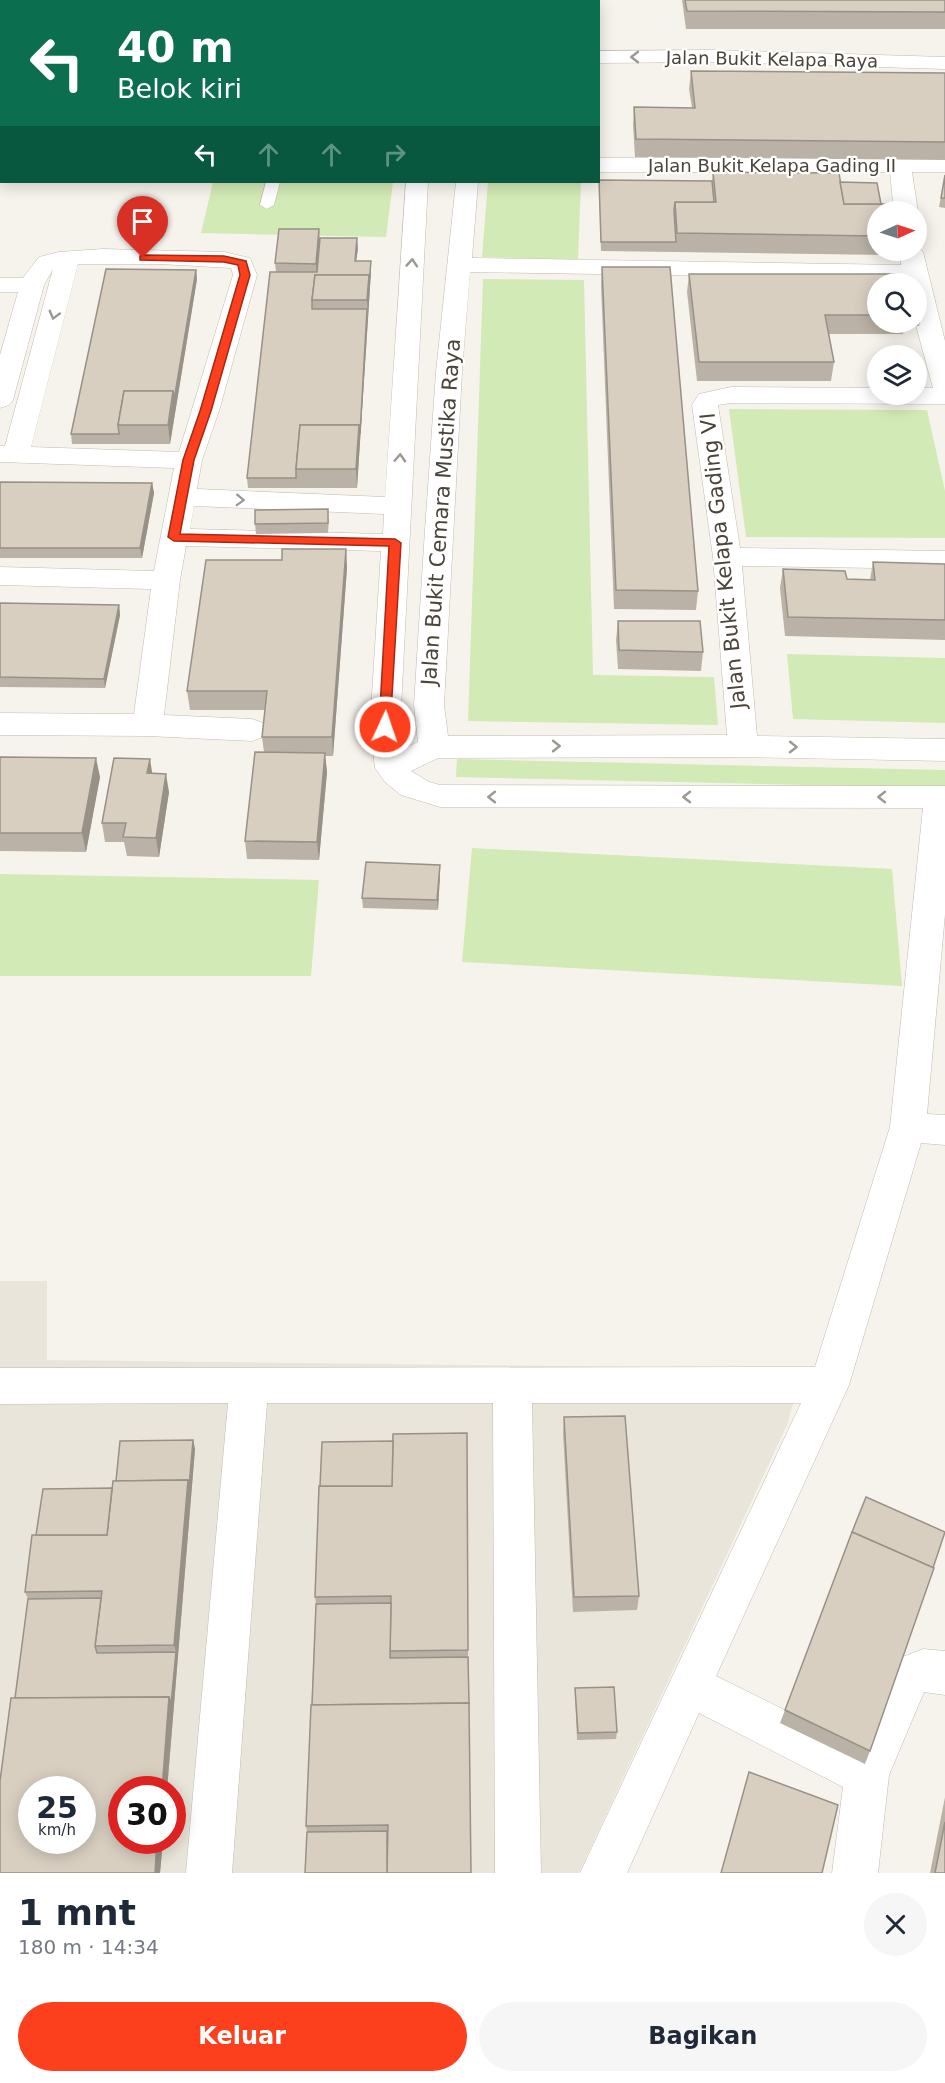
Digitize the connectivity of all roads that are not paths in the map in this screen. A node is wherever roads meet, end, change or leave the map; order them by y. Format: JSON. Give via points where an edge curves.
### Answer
{"nodes":[{"id":1,"x":600,"y":38,"type":"edge"},
{"id":2,"x":945,"y":45,"type":"edge"},
{"id":3,"x":600,"y":57,"type":"edge"},
{"id":4,"x":945,"y":63,"type":"edge"},
{"id":5,"x":600,"y":165,"type":"edge"},
{"id":6,"x":900,"y":165,"type":"junction"},
{"id":7,"x":945,"y":165,"type":"edge"},
{"id":8,"x":273,"y":183,"type":"edge"},
{"id":9,"x":417,"y":183,"type":"edge"},
{"id":10,"x":467,"y":183,"type":"edge"},
{"id":11,"x":905,"y":201,"type":"edge"},
{"id":12,"x":267,"y":205,"type":"dead end"},
{"id":13,"x":68,"y":258,"type":"junction"},
{"id":14,"x":912,"y":261,"type":"edge"},
{"id":15,"x":458,"y":265,"type":"junction"},
{"id":16,"x":0,"y":285,"type":"edge"},
{"id":17,"x":32,"y":285,"type":"junction"},
{"id":18,"x":945,"y":387,"type":"edge"},
{"id":19,"x":945,"y":396,"type":"edge"},
{"id":20,"x":0,"y":400,"type":"edge"},
{"id":21,"x":403,"y":413,"type":"junction"},
{"id":22,"x":447,"y":413,"type":"junction"},
{"id":23,"x":8,"y":454,"type":"edge"},
{"id":24,"x":189,"y":460,"type":"junction"},
{"id":25,"x":182,"y":497,"type":"junction"},
{"id":26,"x":397,"y":506,"type":"junction"},
{"id":27,"x":174,"y":537,"type":"junction"},
{"id":28,"x":395,"y":543,"type":"junction"},
{"id":29,"x":727,"y":557,"type":"junction"},
{"id":30,"x":945,"y":560,"type":"edge"},
{"id":31,"x":0,"y":576,"type":"edge"},
{"id":32,"x":166,"y":580,"type":"junction"},
{"id":33,"x":0,"y":724,"type":"edge"},
{"id":34,"x":148,"y":725,"type":"junction"},
{"id":35,"x":252,"y":730,"type":"dead end"},
{"id":36,"x":743,"y":746,"type":"junction"},
{"id":37,"x":434,"y":747,"type":"junction"},
{"id":38,"x":945,"y":750,"type":"edge"},
{"id":39,"x":390,"y":768,"type":"junction"},
{"id":40,"x":943,"y":797,"type":"edge"},
{"id":41,"x":908,"y":1127,"type":"junction"},
{"id":42,"x":945,"y":1130,"type":"edge"},
{"id":43,"x":828,"y":1385,"type":"junction"},
{"id":44,"x":0,"y":1386,"type":"edge"},
{"id":45,"x":249,"y":1386,"type":"junction"},
{"id":46,"x":512,"y":1386,"type":"junction"},
{"id":47,"x":945,"y":1673,"type":"edge"},
{"id":48,"x":689,"y":1684,"type":"junction"},
{"id":49,"x":867,"y":1775,"type":"junction"},
{"id":50,"x":209,"y":1873,"type":"edge"},
{"id":51,"x":518,"y":1873,"type":"edge"},
{"id":52,"x":603,"y":1873,"type":"edge"},
{"id":53,"x":855,"y":1873,"type":"edge"}],
"edges":[{"from":1,"to":2,"type":"street","name":"Jalan Bukit Kelapa Raya"},
{"from":4,"to":3,"type":"street","name":"Jalan Bukit Kelapa Raya","one_way":true},
{"from":5,"to":6,"type":"street","name":"Jalan Bukit Kelapa Gading II"},
{"from":6,"to":7,"type":"street","name":"Jalan Bukit Kelapa Gading II"},
{"from":6,"to":11,"type":"street"},
{"from":8,"to":12,"type":"lane"},
{"from":21,"to":9,"type":"street","name":"Jalan Bukit Cemara Mustika Raya","one_way":true},
{"from":10,"to":15,"type":"street","name":"Jalan Bukit Cemara Mustika Raya"},
{"from":13,"to":17,"type":"street","via":[[47,263]]},
{"from":13,"to":23,"type":"street","one_way":true},
{"from":13,"to":24,"type":"street","via":[[224,259],[242,263],[245,275]]},
{"from":14,"to":15,"type":"street"},
{"from":14,"to":18,"type":"street"},
{"from":15,"to":22,"type":"street","name":"Jalan Bukit Cemara Mustika Raya"},
{"from":16,"to":17,"type":"street"},
{"from":17,"to":20,"type":"street"},
{"from":19,"to":29,"type":"street","name":"Jalan Bukit Kelapa Gading VI","via":[[731,395],[708,399],[705,405]]},
{"from":21,"to":22,"type":"street"},
{"from":26,"to":21,"type":"street","name":"Jalan Bukit Cemara Mustika Raya","one_way":true},
{"from":22,"to":37,"type":"street","name":"Jalan Bukit Cemara Mustika Raya","via":[[429,705]]},
{"from":23,"to":24,"type":"street"},
{"from":24,"to":25,"type":"street"},
{"from":25,"to":26,"type":"street","one_way":true},
{"from":25,"to":27,"type":"street"},
{"from":26,"to":28,"type":"street","name":"Jalan Bukit Cemara Mustika Raya"},
{"from":27,"to":28,"type":"street"},
{"from":27,"to":32,"type":"street"},
{"from":28,"to":39,"type":"street","name":"Jalan Bukit Cemara Mustika Raya","via":[[385,727]]},
{"from":29,"to":30,"type":"street"},
{"from":29,"to":36,"type":"street","name":"Jalan Bukit Kelapa Gading VI"},
{"from":31,"to":32,"type":"street"},
{"from":32,"to":34,"type":"street"},
{"from":33,"to":34,"type":"street"},
{"from":34,"to":35,"type":"street"},
{"from":37,"to":36,"type":"street","one_way":true},
{"from":36,"to":38,"type":"street","one_way":true},
{"from":37,"to":39,"type":"street"},
{"from":40,"to":39,"type":"street","one_way":true,"via":[[440,796],[413,789]]},
{"from":40,"to":41,"type":"street"},
{"from":41,"to":42,"type":"street"},
{"from":41,"to":43,"type":"street"},
{"from":43,"to":46,"type":"street"},
{"from":43,"to":48,"type":"street"},
{"from":44,"to":45,"type":"street"},
{"from":45,"to":46,"type":"street"},
{"from":45,"to":50,"type":"street"},
{"from":46,"to":51,"type":"street"},
{"from":47,"to":49,"type":"street","via":[[920,1670],[910,1675]]},
{"from":48,"to":49,"type":"street"},
{"from":48,"to":52,"type":"street"},
{"from":49,"to":53,"type":"street"}]}
